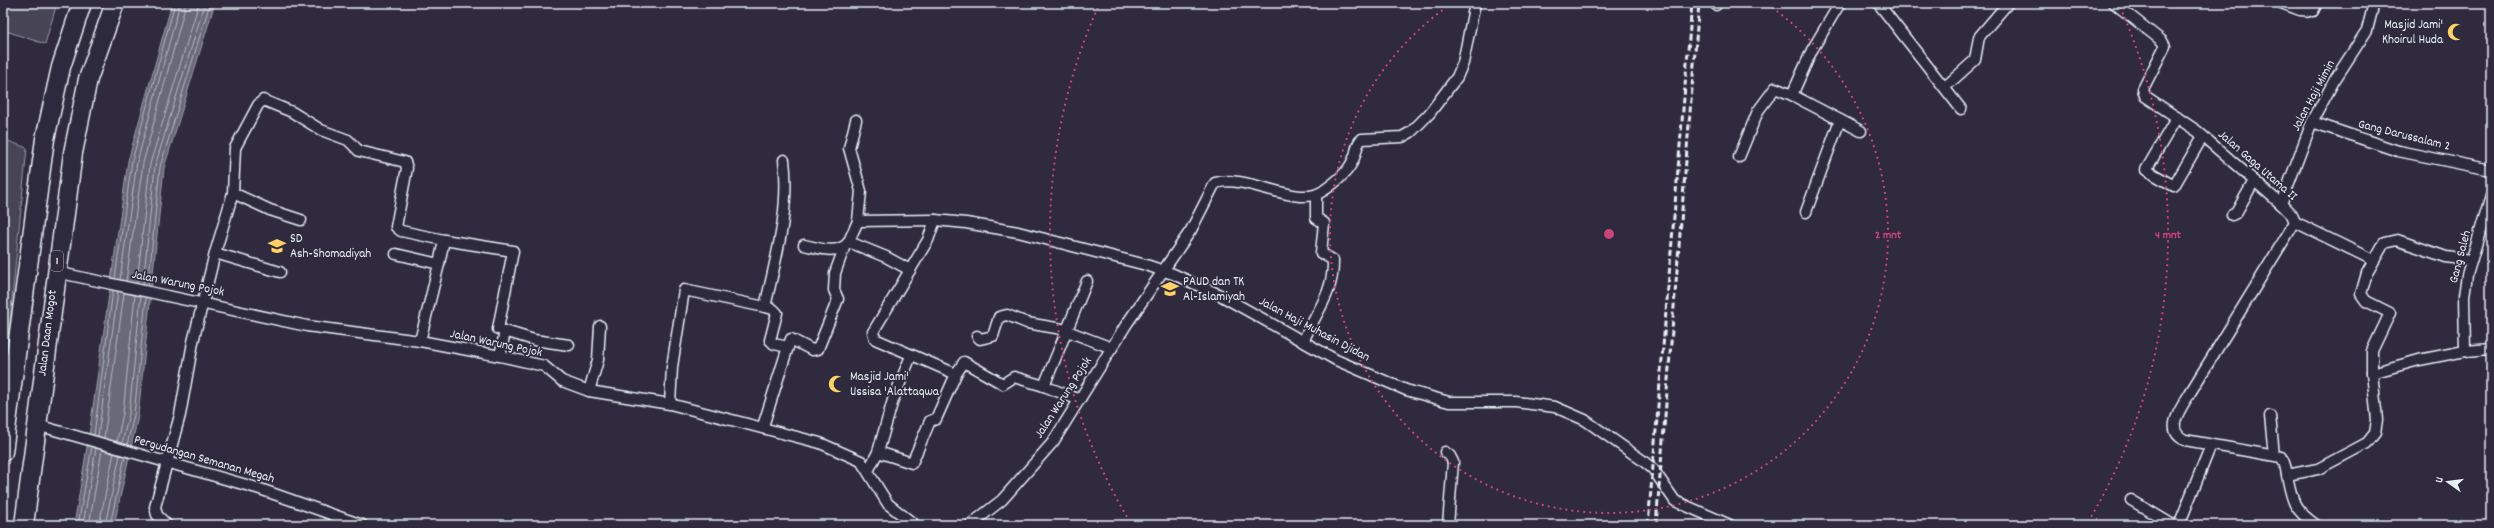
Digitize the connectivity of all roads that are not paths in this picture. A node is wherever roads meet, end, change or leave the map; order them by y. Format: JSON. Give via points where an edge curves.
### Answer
{"nodes":[{"id":1,"x":82,"y":3,"type":"edge"},
{"id":2,"x":114,"y":3,"type":"edge"},
{"id":3,"x":1475,"y":3,"type":"edge"},
{"id":4,"x":1840,"y":3,"type":"edge"},
{"id":5,"x":1878,"y":3,"type":"edge"},
{"id":6,"x":2008,"y":3,"type":"edge"},
{"id":7,"x":2281,"y":3,"type":"edge"},
{"id":8,"x":2317,"y":3,"type":"edge"},
{"id":9,"x":2374,"y":3,"type":"edge"},
{"id":10,"x":2116,"y":4,"type":"edge"},
{"id":11,"x":1945,"y":87,"type":"junction"},
{"id":12,"x":1792,"y":95,"type":"junction"},
{"id":13,"x":1962,"y":109,"type":"dead end"},
{"id":14,"x":2177,"y":117,"type":"junction"},
{"id":15,"x":856,"y":120,"type":"dead end"},
{"id":16,"x":1840,"y":120,"type":"junction"},
{"id":17,"x":2312,"y":122,"type":"junction"},
{"id":18,"x":1861,"y":131,"type":"dead end"},
{"id":19,"x":2203,"y":136,"type":"junction"},
{"id":20,"x":1739,"y":157,"type":"dead end"},
{"id":21,"x":784,"y":160,"type":"dead end"},
{"id":22,"x":2491,"y":170,"type":"edge"},
{"id":23,"x":2254,"y":181,"type":"junction"},
{"id":24,"x":233,"y":193,"type":"junction"},
{"id":25,"x":1316,"y":195,"type":"junction"},
{"id":26,"x":2491,"y":195,"type":"edge"},
{"id":27,"x":2281,"y":204,"type":"junction"},
{"id":28,"x":1806,"y":212,"type":"dead end"},
{"id":29,"x":2232,"y":215,"type":"dead end"},
{"id":30,"x":301,"y":220,"type":"dead end"},
{"id":31,"x":935,"y":220,"type":"junction"},
{"id":32,"x":858,"y":221,"type":"junction"},
{"id":33,"x":2295,"y":222,"type":"junction"},
{"id":34,"x":444,"y":240,"type":"junction"},
{"id":35,"x":804,"y":245,"type":"dead end"},
{"id":36,"x":846,"y":246,"type":"junction"},
{"id":37,"x":215,"y":253,"type":"junction"},
{"id":38,"x":396,"y":254,"type":"dead end"},
{"id":39,"x":2374,"y":260,"type":"junction"},
{"id":40,"x":2471,"y":260,"type":"junction"},
{"id":41,"x":439,"y":264,"type":"junction"},
{"id":42,"x":910,"y":270,"type":"junction"},
{"id":43,"x":1164,"y":271,"type":"junction"},
{"id":44,"x":56,"y":272,"type":"junction"},
{"id":45,"x":280,"y":272,"type":"dead end"},
{"id":46,"x":1087,"y":281,"type":"dead end"},
{"id":47,"x":203,"y":302,"type":"junction"},
{"id":48,"x":766,"y":307,"type":"junction"},
{"id":49,"x":600,"y":326,"type":"dead end"},
{"id":50,"x":505,"y":331,"type":"junction"},
{"id":51,"x":1068,"y":331,"type":"junction"},
{"id":52,"x":977,"y":336,"type":"dead end"},
{"id":53,"x":420,"y":341,"type":"junction"},
{"id":54,"x":1303,"y":342,"type":"junction"},
{"id":55,"x":569,"y":345,"type":"dead end"},
{"id":56,"x":788,"y":347,"type":"junction"},
{"id":57,"x":1112,"y":348,"type":"junction"},
{"id":58,"x":2491,"y":349,"type":"edge"},
{"id":59,"x":2465,"y":351,"type":"junction"},
{"id":60,"x":500,"y":356,"type":"junction"},
{"id":61,"x":911,"y":356,"type":"junction"},
{"id":62,"x":956,"y":374,"type":"junction"},
{"id":63,"x":2372,"y":374,"type":"junction"},
{"id":64,"x":1044,"y":386,"type":"junction"},
{"id":65,"x":589,"y":391,"type":"junction"},
{"id":66,"x":1080,"y":400,"type":"junction"},
{"id":67,"x":670,"y":404,"type":"junction"},
{"id":68,"x":2270,"y":416,"type":"dead end"},
{"id":69,"x":763,"y":426,"type":"junction"},
{"id":70,"x":45,"y":428,"type":"junction"},
{"id":71,"x":2212,"y":445,"type":"junction"},
{"id":72,"x":3,"y":452,"type":"edge"},
{"id":73,"x":878,"y":452,"type":"junction"},
{"id":74,"x":1445,"y":452,"type":"dead end"},
{"id":75,"x":2274,"y":455,"type":"junction"},
{"id":76,"x":162,"y":460,"type":"junction"},
{"id":77,"x":868,"y":471,"type":"junction"},
{"id":78,"x":2287,"y":475,"type":"junction"},
{"id":79,"x":2131,"y":500,"type":"dead end"},
{"id":80,"x":24,"y":525,"type":"edge"},
{"id":81,"x":167,"y":525,"type":"edge"},
{"id":82,"x":362,"y":525,"type":"edge"},
{"id":83,"x":915,"y":525,"type":"edge"},
{"id":84,"x":970,"y":525,"type":"edge"},
{"id":85,"x":1448,"y":525,"type":"edge"},
{"id":86,"x":1730,"y":525,"type":"edge"},
{"id":87,"x":2174,"y":525,"type":"edge"},
{"id":88,"x":2179,"y":525,"type":"edge"},
{"id":89,"x":2316,"y":525,"type":"edge"}],
"edges":[{"from":1,"to":72,"type":"highway","via":[[61,67],[45,139]]},
{"from":2,"to":44,"type":"highway","name":"Jalan Daan Mogot","number":"1","via":[[97,50],[81,109]]},
{"from":3,"to":25,"type":"street","via":[[1463,63],[1457,77],[1429,114],[1402,138],[1362,139],[1348,169]]},
{"from":4,"to":12,"type":"street","via":[[1812,50]]},
{"from":5,"to":11,"type":"street"},
{"from":6,"to":11,"type":"street","via":[[1979,37],[1975,60]]},
{"from":7,"to":8,"type":"street","via":[[2308,12],[2314,11]]},
{"from":9,"to":17,"type":"street","name":"Jalan Haji Mimin","via":[[2367,30],[2334,81]]},
{"from":10,"to":14,"type":"street","name":"Jalan Gaga Utama II","via":[[2162,40],[2165,46],[2143,93]]},
{"from":11,"to":13,"type":"street"},
{"from":12,"to":16,"type":"street"},
{"from":12,"to":20,"type":"street","via":[[1777,88],[1773,90],[1758,111]]},
{"from":14,"to":19,"type":"street","name":"Jalan Gaga Utama II"},
{"from":14,"to":19,"type":"street","via":[[2146,170],[2174,186]]},
{"from":15,"to":32,"type":"street","via":[[849,148],[861,191]]},
{"from":16,"to":18,"type":"street"},
{"from":16,"to":28,"type":"street"},
{"from":17,"to":22,"type":"street","name":"Gang Darussalam 2","via":[[2398,151]]},
{"from":17,"to":27,"type":"street","name":"Jalan Haji Mimin"},
{"from":19,"to":23,"type":"street","name":"Jalan Gaga Utama II"},
{"from":21,"to":48,"type":"street","via":[[787,186],[784,215]]},
{"from":23,"to":27,"type":"street","name":"Jalan Gaga Utama II"},
{"from":23,"to":29,"type":"street","via":[[2236,213]]},
{"from":24,"to":30,"type":"street","via":[[270,210]]},
{"from":24,"to":34,"type":"street","via":[[235,148],[263,100],[292,112],[313,126],[348,140],[359,152],[407,164],[396,227],[401,231]]},
{"from":24,"to":37,"type":"street"},
{"from":25,"to":43,"type":"street","name":"Jalan Warung Pojok","via":[[1304,197],[1244,182],[1226,180],[1215,183],[1191,230]]},
{"from":25,"to":54,"type":"street","via":[[1316,218],[1324,223],[1320,251],[1333,260],[1333,272],[1321,311],[1312,320]]},
{"from":26,"to":40,"type":"street","name":"Gang Saleh"},
{"from":27,"to":33,"type":"street","name":"Jalan Gaga Utama II","via":[[2294,217]]},
{"from":31,"to":32,"type":"street"},
{"from":31,"to":42,"type":"street","via":[[928,240]]},
{"from":31,"to":43,"type":"street","via":[[1018,232]]},
{"from":32,"to":36,"type":"street"},
{"from":33,"to":39,"type":"street"},
{"from":33,"to":71,"type":"street","name":"Jalan Gaga Utama II","via":[[2175,422],[2174,429],[2182,438]]},
{"from":34,"to":41,"type":"street"},
{"from":34,"to":50,"type":"street","via":[[512,251],[498,329]]},
{"from":35,"to":36,"type":"street","via":[[835,251]]},
{"from":36,"to":42,"type":"street","via":[[886,257]]},
{"from":36,"to":56,"type":"street","via":[[835,273],[834,290],[838,299],[818,349],[812,350],[791,339]]},
{"from":37,"to":45,"type":"street"},
{"from":37,"to":47,"type":"street"},
{"from":38,"to":41,"type":"street"},
{"from":39,"to":40,"type":"street","via":[[2384,243],[2392,240],[2446,257]]},
{"from":39,"to":63,"type":"street","via":[[2361,294],[2366,301],[2388,311],[2390,316],[2373,345]]},
{"from":40,"to":59,"type":"street","name":"Gang Saleh","via":[[2464,296]]},
{"from":41,"to":53,"type":"street"},
{"from":42,"to":61,"type":"street","via":[[873,336]]},
{"from":43,"to":54,"type":"street","name":"Jalan Haji Muhasin Djidan","via":[[1239,304]]},
{"from":43,"to":57,"type":"street","name":"Jalan Warung Pojok"},
{"from":44,"to":47,"type":"street","name":"Jalan Warung Pojok"},
{"from":44,"to":70,"type":"highway","name":"Jalan Daan Mogot","number":"1"},
{"from":46,"to":51,"type":"street","via":[[1073,311]]},
{"from":47,"to":53,"type":"street","name":"Jalan Warung Pojok","via":[[307,326]]},
{"from":47,"to":76,"type":"street","via":[[180,415]]},
{"from":48,"to":56,"type":"street","via":[[777,313],[770,340],[774,344]]},
{"from":48,"to":67,"type":"street","via":[[684,290],[672,367]]},
{"from":49,"to":65,"type":"street","via":[[598,360]]},
{"from":50,"to":55,"type":"street","via":[[534,340]]},
{"from":50,"to":60,"type":"street"},
{"from":51,"to":52,"type":"street","via":[[1001,315],[993,336],[980,339]]},
{"from":51,"to":57,"type":"street"},
{"from":51,"to":64,"type":"street"},
{"from":53,"to":60,"type":"street","name":"Jalan Warung Pojok"},
{"from":54,"to":86,"type":"street","name":"Jalan Haji Muhasin Djidan","via":[[1383,381],[1440,401],[1527,403],[1561,409],[1595,427],[1653,469],[1675,501]]},
{"from":56,"to":69,"type":"street"},
{"from":57,"to":66,"type":"street","name":"Jalan Warung Pojok"},
{"from":58,"to":59,"type":"street"},
{"from":59,"to":63,"type":"street","via":[[2419,360]]},
{"from":60,"to":65,"type":"street","name":"Jalan Warung Pojok","via":[[544,366],[562,380]]},
{"from":61,"to":62,"type":"street"},
{"from":61,"to":73,"type":"street","via":[[893,400]]},
{"from":62,"to":64,"type":"street","via":[[964,362],[1002,384],[1014,377]]},
{"from":62,"to":73,"type":"street","via":[[936,419],[930,420],[912,463]]},
{"from":63,"to":78,"type":"street","via":[[2377,420],[2375,434],[2342,458],[2318,470]]},
{"from":64,"to":66,"type":"street"},
{"from":65,"to":67,"type":"street","name":"Jalan Warung Pojok"},
{"from":66,"to":84,"type":"street","name":"Jalan Warung Pojok","via":[[1040,459],[994,507]]},
{"from":67,"to":69,"type":"street","name":"Jalan Warung Pojok"},
{"from":68,"to":75,"type":"street"},
{"from":69,"to":77,"type":"street","name":"Jalan Warung Pojok","via":[[820,442],[848,454],[861,461]]},
{"from":70,"to":76,"type":"street","name":"Pergudangan Semanan Megah"},
{"from":70,"to":80,"type":"highway","name":"Jalan Daan Mogot","number":"1"},
{"from":71,"to":75,"type":"street","name":"Jalan Gaga Utama II"},
{"from":71,"to":88,"type":"street"},
{"from":73,"to":77,"type":"street"},
{"from":74,"to":85,"type":"street","via":[[1453,462]]},
{"from":75,"to":78,"type":"street","via":[[2284,460]]},
{"from":76,"to":81,"type":"street","via":[[163,475],[156,507],[157,515]]},
{"from":76,"to":82,"type":"street","name":"Pergudangan Semanan Megah","via":[[267,491]]},
{"from":77,"to":83,"type":"street","name":"Jalan Warung Pojok","via":[[888,504]]},
{"from":78,"to":89,"type":"street","via":[[2294,505],[2303,516]]},
{"from":79,"to":87,"type":"street"}]}
